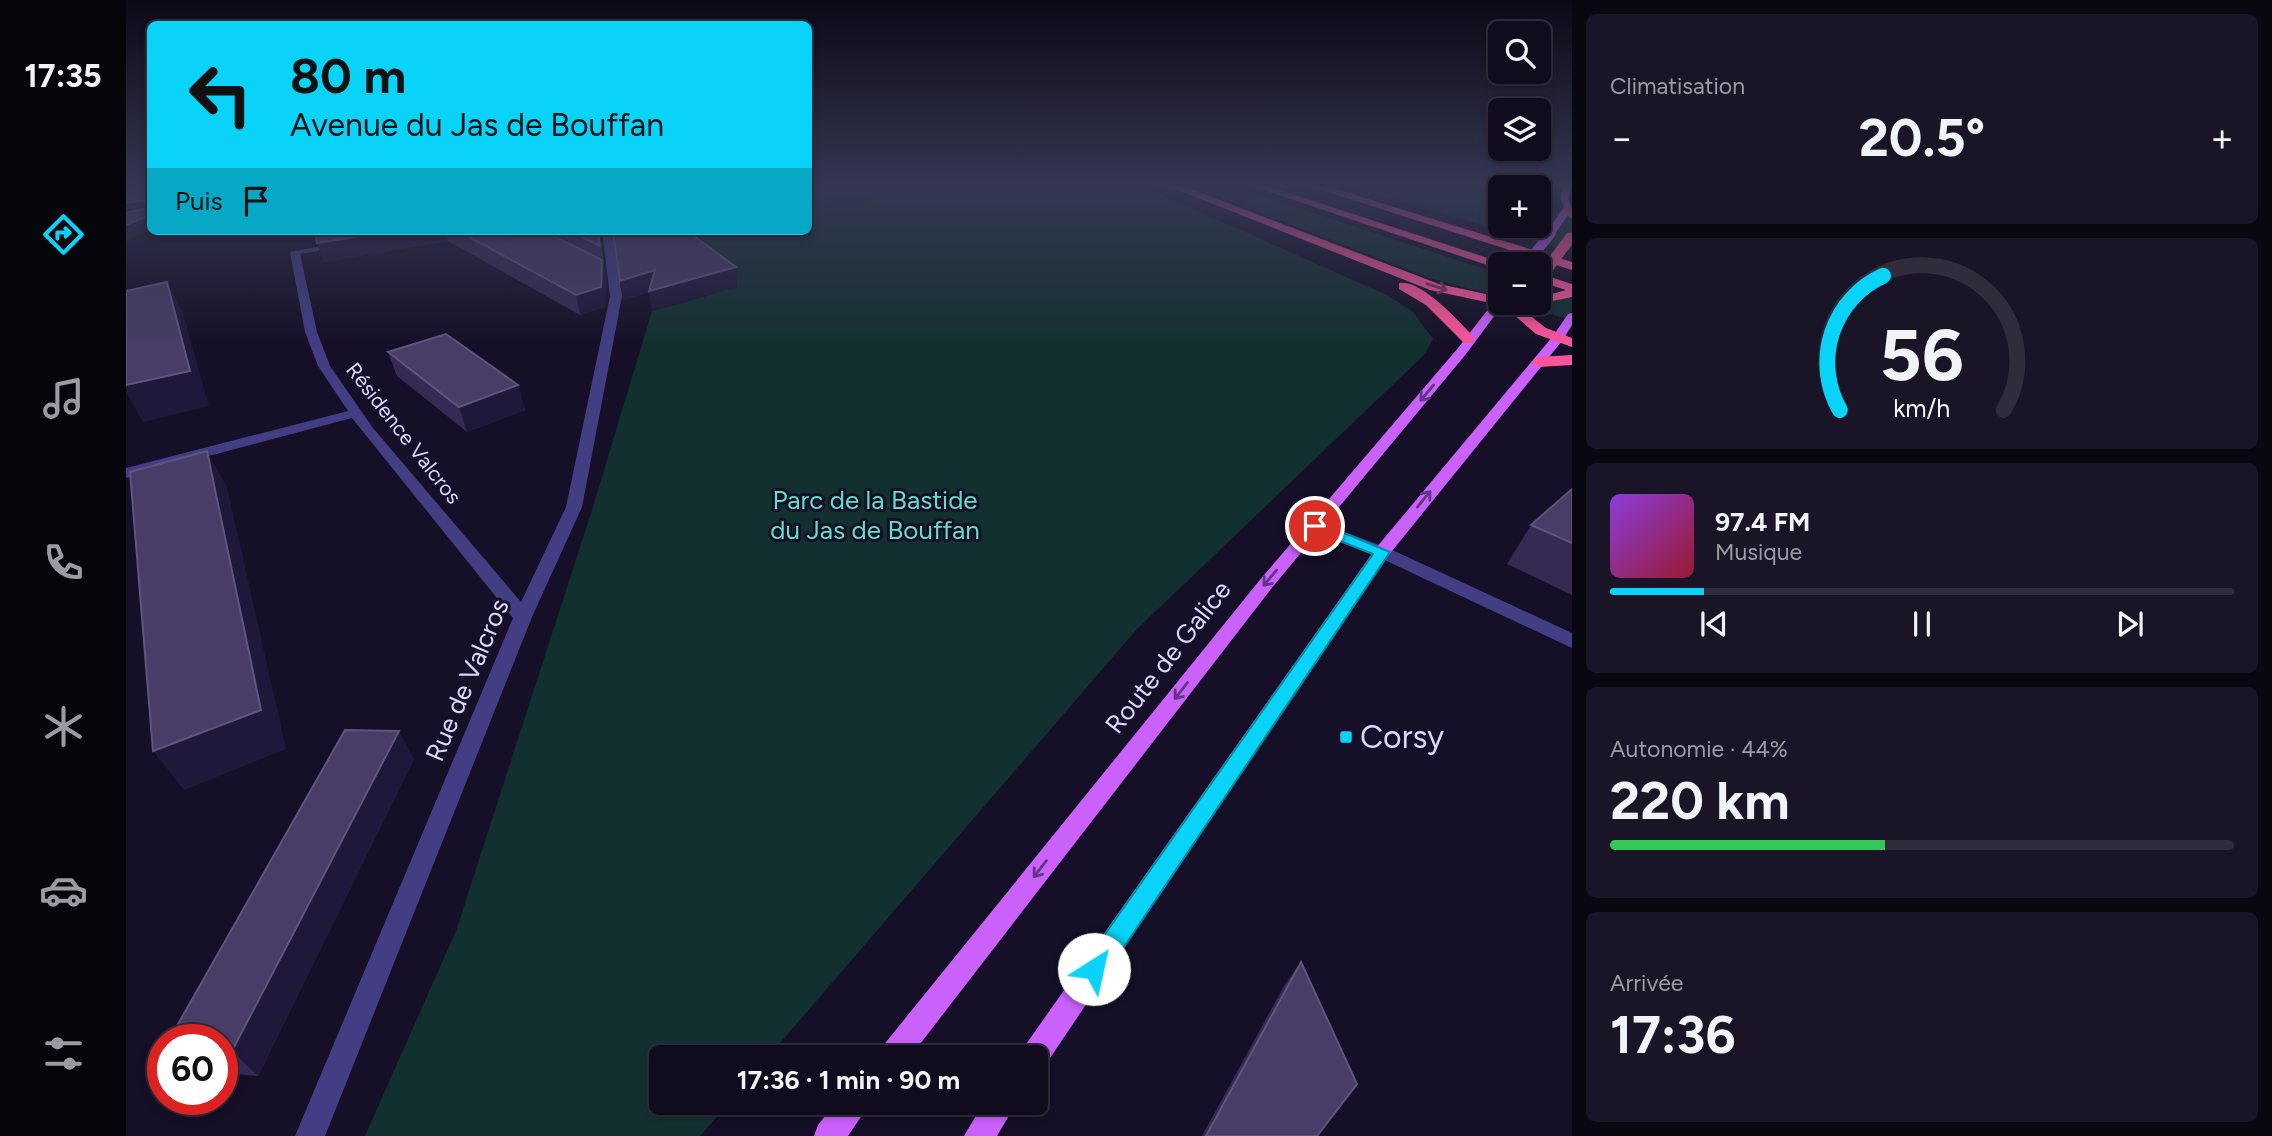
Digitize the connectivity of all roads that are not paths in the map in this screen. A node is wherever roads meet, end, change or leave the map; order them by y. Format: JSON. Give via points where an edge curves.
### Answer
{"nodes":[{"id":1,"x":607,"y":239,"type":"edge"},
{"id":2,"x":1305,"y":239,"type":"edge"},
{"id":3,"x":1420,"y":239,"type":"edge"},
{"id":4,"x":1488,"y":239,"type":"edge"},
{"id":5,"x":1569,"y":239,"type":"edge"},
{"id":6,"x":350,"y":243,"type":"edge"},
{"id":7,"x":1350,"y":257,"type":"junction"},
{"id":8,"x":1488,"y":261,"type":"edge"},
{"id":9,"x":1551,"y":262,"type":"edge"},
{"id":10,"x":1572,"y":265,"type":"edge"},
{"id":11,"x":1551,"y":284,"type":"edge"},
{"id":12,"x":1572,"y":291,"type":"edge"},
{"id":13,"x":1551,"y":298,"type":"edge"},
{"id":14,"x":1488,"y":299,"type":"edge"},
{"id":15,"x":1489,"y":315,"type":"edge"},
{"id":16,"x":1521,"y":315,"type":"edge"},
{"id":17,"x":1572,"y":316,"type":"edge"},
{"id":18,"x":1469,"y":340,"type":"junction"},
{"id":19,"x":1565,"y":341,"type":"edge"},
{"id":20,"x":1572,"y":360,"type":"edge"},
{"id":21,"x":1539,"y":362,"type":"junction"},
{"id":22,"x":356,"y":413,"type":"junction"},
{"id":23,"x":126,"y":473,"type":"edge"},
{"id":24,"x":1315,"y":526,"type":"junction"},
{"id":25,"x":1382,"y":552,"type":"junction"},
{"id":26,"x":523,"y":617,"type":"junction"},
{"id":27,"x":1572,"y":641,"type":"edge"},
{"id":28,"x":901,"y":1045,"type":"edge"},
{"id":29,"x":1042,"y":1045,"type":"edge"},
{"id":30,"x":846,"y":1115,"type":"edge"},
{"id":31,"x":993,"y":1115,"type":"edge"},
{"id":32,"x":310,"y":1136,"type":"edge"},
{"id":33,"x":829,"y":1136,"type":"edge"},
{"id":34,"x":979,"y":1136,"type":"edge"}],
"edges":[{"from":1,"to":26,"type":"street","name":"Rue de Valcros","via":[[607,270],[616,296],[573,507]]},
{"from":2,"to":7,"type":"highway"},
{"from":3,"to":8,"type":"highway"},
{"from":4,"to":10,"type":"highway"},
{"from":5,"to":9,"type":"highway","bridge":true},
{"from":6,"to":22,"type":"street","name":"Résidence Valcros","via":[[295,252],[311,332],[324,366]]},
{"from":7,"to":14,"type":"highway","one_way":true,"via":[[1445,290]]},
{"from":7,"to":18,"type":"highway","via":[[1431,302]]},
{"from":11,"to":12,"type":"highway"},
{"from":12,"to":13,"type":"highway"},
{"from":15,"to":18,"type":"main road","name":"Route de Galice"},
{"from":16,"to":19,"type":"highway"},
{"from":17,"to":19,"type":"main road"},
{"from":18,"to":24,"type":"main road","name":"Route de Galice","one_way":true},
{"from":19,"to":21,"type":"main road"},
{"from":20,"to":21,"type":"highway"},
{"from":25,"to":21,"type":"main road","one_way":true},
{"from":22,"to":23,"type":"street"},
{"from":22,"to":26,"type":"street","name":"Résidence Valcros"},
{"from":24,"to":25,"type":"street"},
{"from":24,"to":28,"type":"main road","name":"Route de Galice","one_way":true},
{"from":25,"to":27,"type":"street"},
{"from":25,"to":29,"type":"main road"},
{"from":26,"to":32,"type":"street","name":"Rue de Valcros"},
{"from":30,"to":33,"type":"main road"},
{"from":31,"to":34,"type":"main road"}]}
